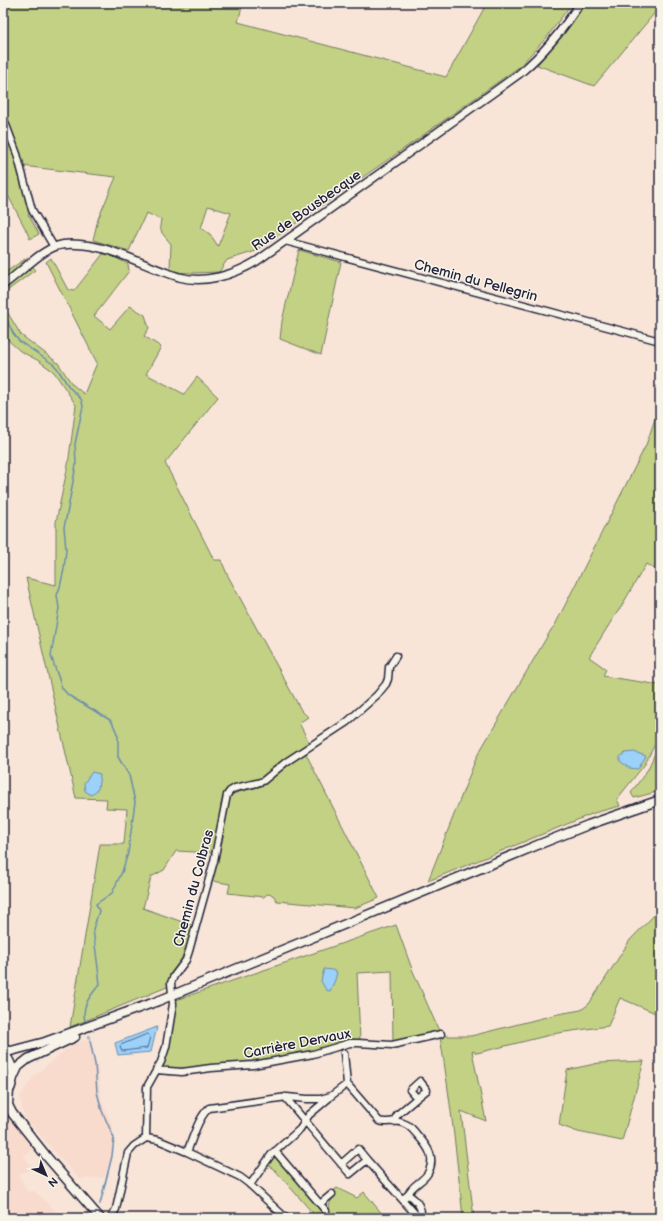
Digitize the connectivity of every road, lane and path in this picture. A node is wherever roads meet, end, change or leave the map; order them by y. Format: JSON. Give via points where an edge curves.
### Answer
{"nodes":[{"id":1,"x":580,"y":3,"type":"edge"},
{"id":2,"x":3,"y":117,"type":"edge"},
{"id":3,"x":285,"y":241,"type":"junction"},
{"id":4,"x":54,"y":247,"type":"junction"},
{"id":5,"x":3,"y":285,"type":"edge"},
{"id":6,"x":660,"y":341,"type":"edge"},
{"id":7,"x":396,"y":656,"type":"dead end"},
{"id":8,"x":660,"y":800,"type":"edge"},
{"id":9,"x":173,"y":995,"type":"junction"},
{"id":10,"x":158,"y":1001,"type":"junction"},
{"id":11,"x":441,"y":1034,"type":"dead end"},
{"id":12,"x":3,"y":1051,"type":"edge"},
{"id":13,"x":344,"y":1053,"type":"dead end"},
{"id":14,"x":156,"y":1070,"type":"junction"},
{"id":15,"x":13,"y":1078,"type":"junction"},
{"id":16,"x":347,"y":1084,"type":"junction"},
{"id":17,"x":9,"y":1090,"type":"junction"},
{"id":18,"x":332,"y":1096,"type":"junction"},
{"id":19,"x":285,"y":1097,"type":"junction"},
{"id":20,"x":3,"y":1098,"type":"edge"},
{"id":21,"x":417,"y":1098,"type":"dead end"},
{"id":22,"x":3,"y":1112,"type":"edge"},
{"id":23,"x":305,"y":1121,"type":"junction"},
{"id":24,"x":393,"y":1122,"type":"junction"},
{"id":25,"x":21,"y":1125,"type":"junction"},
{"id":26,"x":30,"y":1135,"type":"junction"},
{"id":27,"x":146,"y":1138,"type":"junction"},
{"id":28,"x":274,"y":1151,"type":"junction"},
{"id":29,"x":187,"y":1152,"type":"junction"},
{"id":30,"x":367,"y":1160,"type":"junction"},
{"id":31,"x":341,"y":1164,"type":"junction"},
{"id":32,"x":250,"y":1185,"type":"junction"},
{"id":33,"x":332,"y":1194,"type":"dead end"},
{"id":34,"x":408,"y":1195,"type":"junction"},
{"id":35,"x":402,"y":1199,"type":"junction"},
{"id":36,"x":320,"y":1204,"type":"junction"},
{"id":37,"x":326,"y":1210,"type":"dead end"},
{"id":38,"x":416,"y":1217,"type":"edge"},
{"id":39,"x":100,"y":1218,"type":"edge"},
{"id":40,"x":106,"y":1218,"type":"edge"},
{"id":41,"x":111,"y":1218,"type":"edge"},
{"id":42,"x":286,"y":1218,"type":"edge"}],
"edges":[{"from":1,"to":3,"type":"street","name":"Rue de Bousbecque","via":[[546,49],[519,74]]},
{"from":2,"to":4,"type":"street","via":[[15,148],[32,210]]},
{"from":3,"to":4,"type":"street","name":"Rue de Bousbecque","via":[[243,269],[225,276],[203,279],[179,277],[97,247],[66,244]]},
{"from":3,"to":6,"type":"street","name":"Chemin du Pellegrin"},
{"from":4,"to":5,"type":"street","name":"Rue de Bousbecque"},
{"from":7,"to":9,"type":"street","name":"Chemin du Colbras","via":[[389,667],[386,684],[347,722],[286,762],[263,781],[229,792],[214,861],[189,951],[171,983]]},
{"from":8,"to":9,"type":"main road","via":[[540,844]]},
{"from":9,"to":10,"type":"main road"},
{"from":9,"to":14,"type":"street","name":"Chemin du Colbras","via":[[168,1040]]},
{"from":10,"to":12,"type":"main road","via":[[50,1041]]},
{"from":10,"to":15,"type":"main road","via":[[32,1056],[20,1064]]},
{"from":11,"to":14,"type":"street","name":"Carrière Dervaux","via":[[392,1045],[350,1044],[253,1065],[182,1072]]},
{"from":12,"to":15,"type":"main road","via":[[11,1066]]},
{"from":13,"to":16,"type":"street"},
{"from":14,"to":27,"type":"street","name":"Chemin du Colbras","via":[[146,1090]]},
{"from":15,"to":17,"type":"main road"},
{"from":16,"to":18,"type":"street"},
{"from":16,"to":24,"type":"street","via":[[379,1121]]},
{"from":17,"to":20,"type":"main road"},
{"from":17,"to":25,"type":"main road","via":[[8,1107]]},
{"from":18,"to":19,"type":"street","via":[[311,1099]]},
{"from":18,"to":23,"type":"street"},
{"from":19,"to":23,"type":"street"},
{"from":19,"to":29,"type":"street","via":[[209,1108],[199,1123]]},
{"from":21,"to":24,"type":"street","via":[[398,1114]]},
{"from":22,"to":25,"type":"main road"},
{"from":23,"to":28,"type":"street","via":[[300,1129]]},
{"from":23,"to":31,"type":"street"},
{"from":24,"to":34,"type":"street","via":[[410,1126],[431,1156],[428,1174]]},
{"from":25,"to":26,"type":"main road"},
{"from":26,"to":39,"type":"main road"},
{"from":26,"to":40,"type":"main road"},
{"from":27,"to":29,"type":"street"},
{"from":27,"to":41,"type":"street","via":[[128,1153],[116,1209]]},
{"from":28,"to":32,"type":"street"},
{"from":28,"to":36,"type":"street"},
{"from":29,"to":32,"type":"street","via":[[240,1177]]},
{"from":30,"to":31,"type":"street","via":[[358,1150]]},
{"from":30,"to":31,"type":"street","via":[[350,1174]]},
{"from":30,"to":35,"type":"street"},
{"from":32,"to":42,"type":"street"},
{"from":33,"to":36,"type":"street"},
{"from":34,"to":35,"type":"street"},
{"from":34,"to":38,"type":"street","via":[[420,1207],[421,1212]]},
{"from":35,"to":38,"type":"street"},
{"from":36,"to":37,"type":"street"}]}
